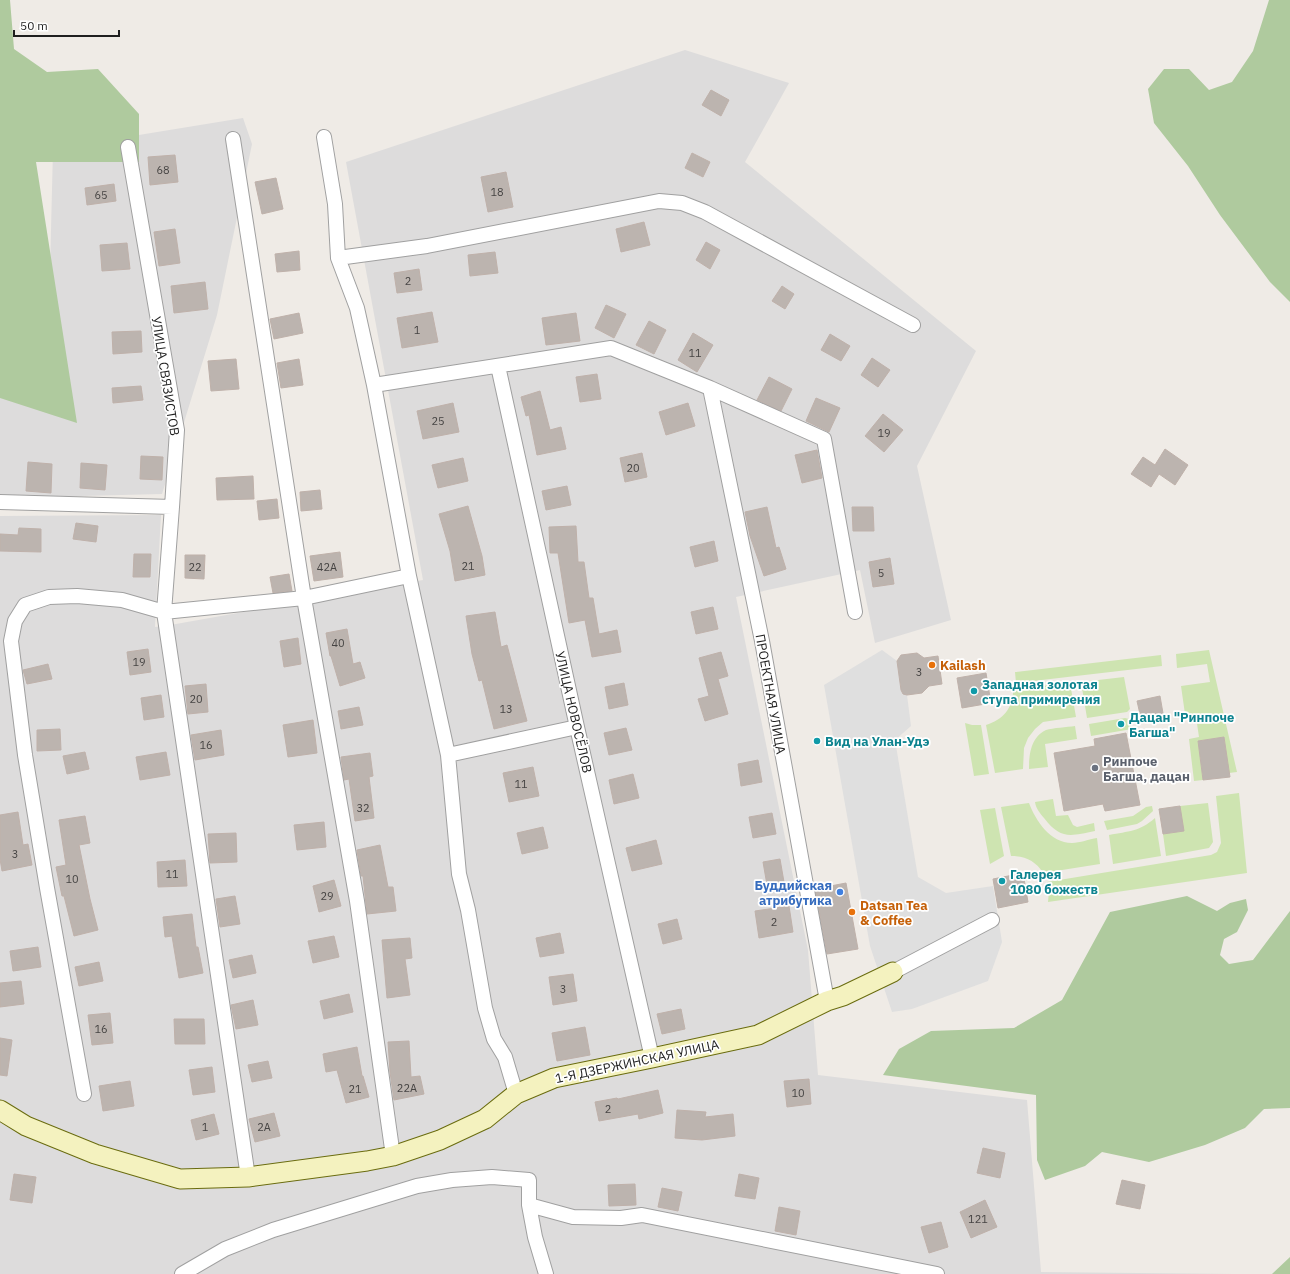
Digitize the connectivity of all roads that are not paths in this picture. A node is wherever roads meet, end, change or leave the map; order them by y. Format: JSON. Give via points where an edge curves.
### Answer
{"nodes":[{"id":1,"x":324,"y":137,"type":"dead end"},
{"id":2,"x":233,"y":139,"type":"dead end"},
{"id":3,"x":128,"y":147,"type":"dead end"},
{"id":4,"x":338,"y":258,"type":"junction"},
{"id":5,"x":913,"y":325,"type":"dead end"},
{"id":6,"x":498,"y":366,"type":"junction"},
{"id":7,"x":374,"y":385,"type":"junction"},
{"id":8,"x":710,"y":388,"type":"junction"},
{"id":9,"x":0,"y":502,"type":"edge"},
{"id":10,"x":172,"y":507,"type":"junction"},
{"id":11,"x":409,"y":576,"type":"junction"},
{"id":12,"x":304,"y":598,"type":"junction"},
{"id":13,"x":164,"y":612,"type":"junction"},
{"id":14,"x":855,"y":612,"type":"dead end"},
{"id":15,"x":576,"y":727,"type":"junction"},
{"id":16,"x":448,"y":755,"type":"junction"},
{"id":17,"x":992,"y":920,"type":"dead end"},
{"id":18,"x":893,"y":972,"type":"joint"},
{"id":19,"x":827,"y":1002,"type":"junction"},
{"id":20,"x":652,"y":1058,"type":"junction"},
{"id":21,"x":84,"y":1094,"type":"dead end"},
{"id":22,"x":516,"y":1094,"type":"junction"},
{"id":23,"x":0,"y":1110,"type":"edge"},
{"id":24,"x":393,"y":1156,"type":"junction"},
{"id":25,"x":248,"y":1177,"type":"junction"},
{"id":26,"x":529,"y":1205,"type":"junction"},
{"id":27,"x":182,"y":1274,"type":"edge"},
{"id":28,"x":546,"y":1274,"type":"edge"},
{"id":29,"x":937,"y":1274,"type":"edge"}],
"edges":[{"from":1,"to":4,"type":"street","via":[[335,204]]},
{"from":2,"to":12,"type":"street"},
{"from":3,"to":10,"type":"street","name":"УЛИЦА СВЯЗИСТОВ","via":[[177,430]]},
{"from":4,"to":5,"type":"street","via":[[427,246],[659,201],[682,203],[705,212]]},
{"from":4,"to":7,"type":"street","via":[[357,308]]},
{"from":6,"to":7,"type":"street"},
{"from":6,"to":8,"type":"street","via":[[612,348]]},
{"from":6,"to":15,"type":"street","name":"УЛИЦА НОВОСЁЛОВ"},
{"from":7,"to":11,"type":"street"},
{"from":8,"to":14,"type":"street","via":[[824,440]]},
{"from":8,"to":19,"type":"street","name":"ПРОЕКТНАЯ УЛИЦА","via":[[762,641]]},
{"from":9,"to":10,"type":"street"},
{"from":10,"to":13,"type":"street","name":"УЛИЦА СВЯЗИСТОВ"},
{"from":11,"to":12,"type":"street"},
{"from":11,"to":16,"type":"street"},
{"from":12,"to":13,"type":"street"},
{"from":12,"to":24,"type":"street","via":[[357,901]]},
{"from":13,"to":21,"type":"street","via":[[122,600],[77,596],[49,597],[25,605],[16,620],[11,641],[40,849]]},
{"from":13,"to":25,"type":"street","name":"УЛИЦА СВЯЗИСТОВ"},
{"from":15,"to":16,"type":"street"},
{"from":15,"to":20,"type":"street","name":"УЛИЦА НОВОСЁЛОВ"},
{"from":16,"to":22,"type":"street","via":[[459,874],[485,1008],[494,1039],[505,1057]]},
{"from":17,"to":18,"type":"street","name":"1-Я ДЗЕРЖИНСКАЯ УЛИЦА"},
{"from":18,"to":19,"type":"street","name":"1-Я ДЗЕРЖИНСКАЯ УЛИЦА"},
{"from":19,"to":20,"type":"street","name":"1-Я ДЗЕРЖИНСКАЯ УЛИЦА","via":[[758,1035]]},
{"from":20,"to":22,"type":"street","name":"1-Я ДЗЕРЖИНСКАЯ УЛИЦА","via":[[554,1078]]},
{"from":22,"to":24,"type":"street","name":"1-Я ДЗЕРЖИНСКАЯ УЛИЦА","via":[[485,1119],[440,1140]]},
{"from":23,"to":25,"type":"street","name":"1-Я ДЗЕРЖИНСКАЯ УЛИЦА","via":[[26,1126],[95,1154],[180,1179]]},
{"from":24,"to":25,"type":"street","name":"1-Я ДЗЕРЖИНСКАЯ УЛИЦА"},
{"from":26,"to":27,"type":"street","via":[[529,1180],[492,1177],[417,1186],[273,1230],[224,1249]]},
{"from":26,"to":28,"type":"street"},
{"from":26,"to":29,"type":"street","via":[[573,1217],[621,1218],[642,1215]]}]}
